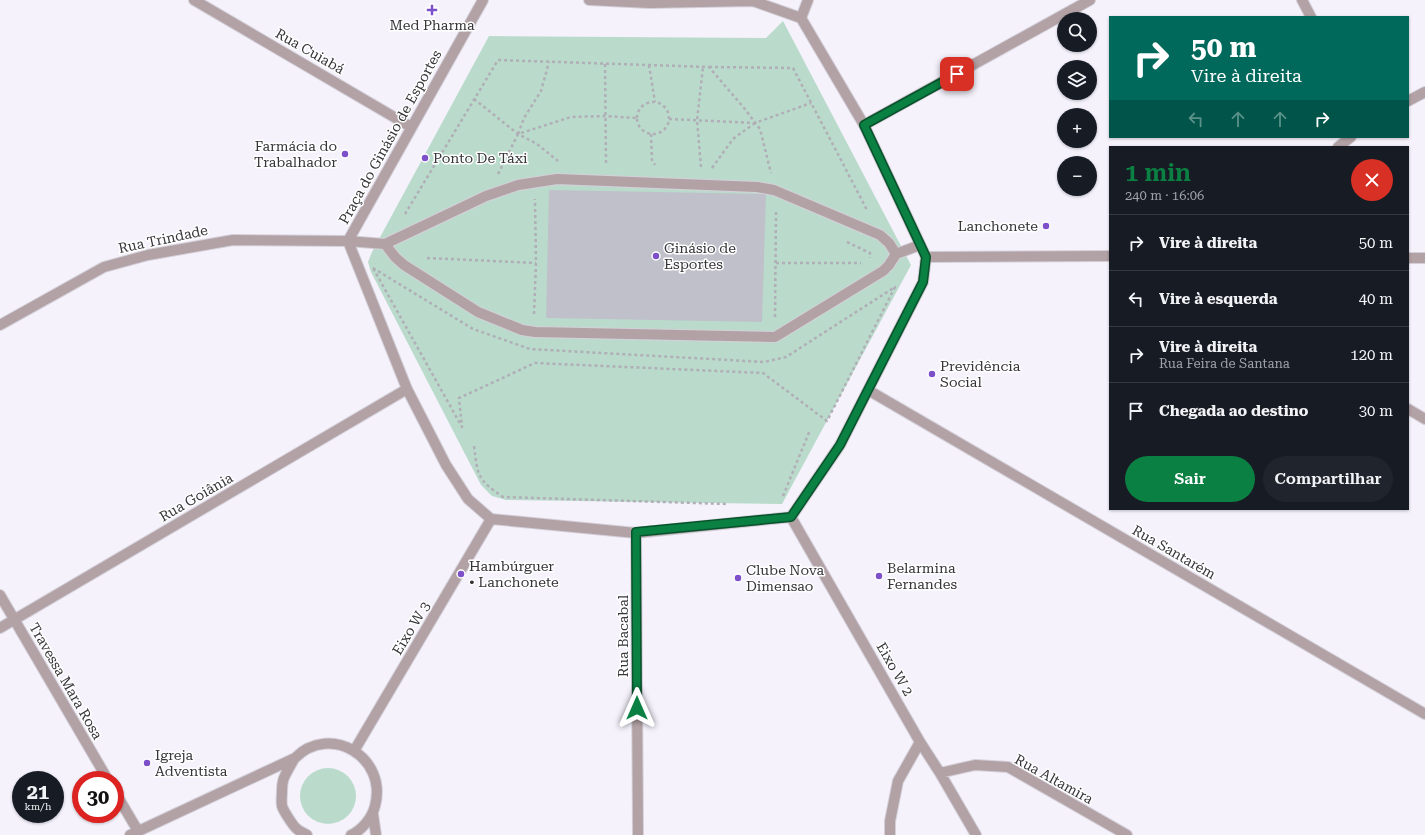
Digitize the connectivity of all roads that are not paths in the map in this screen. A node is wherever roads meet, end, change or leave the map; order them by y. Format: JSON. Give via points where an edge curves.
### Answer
{"nodes":[{"id":1,"x":194,"y":0,"type":"edge"},
{"id":2,"x":483,"y":0,"type":"edge"},
{"id":3,"x":589,"y":0,"type":"edge"},
{"id":4,"x":808,"y":0,"type":"edge"},
{"id":5,"x":1090,"y":0,"type":"edge"},
{"id":6,"x":1302,"y":0,"type":"edge"},
{"id":7,"x":649,"y":1,"type":"edge"},
{"id":8,"x":1310,"y":16,"type":"edge"},
{"id":9,"x":801,"y":18,"type":"junction"},
{"id":10,"x":1425,"y":92,"type":"edge"},
{"id":11,"x":1409,"y":100,"type":"edge"},
{"id":12,"x":864,"y":125,"type":"junction"},
{"id":13,"x":411,"y":127,"type":"junction"},
{"id":14,"x":1350,"y":138,"type":"edge"},
{"id":15,"x":1339,"y":146,"type":"edge"},
{"id":16,"x":348,"y":241,"type":"junction"},
{"id":17,"x":385,"y":244,"type":"junction"},
{"id":18,"x":920,"y":245,"type":"junction"},
{"id":19,"x":896,"y":254,"type":"junction"},
{"id":20,"x":1109,"y":256,"type":"edge"},
{"id":21,"x":926,"y":257,"type":"junction"},
{"id":22,"x":1409,"y":258,"type":"edge"},
{"id":23,"x":1425,"y":258,"type":"edge"},
{"id":24,"x":0,"y":325,"type":"edge"},
{"id":25,"x":407,"y":389,"type":"junction"},
{"id":26,"x":868,"y":390,"type":"junction"},
{"id":27,"x":1409,"y":410,"type":"edge"},
{"id":28,"x":1425,"y":419,"type":"edge"},
{"id":29,"x":791,"y":517,"type":"junction"},
{"id":30,"x":491,"y":519,"type":"junction"},
{"id":31,"x":636,"y":532,"type":"junction"},
{"id":32,"x":0,"y":595,"type":"edge"},
{"id":33,"x":14,"y":620,"type":"junction"},
{"id":34,"x":0,"y":628,"type":"edge"},
{"id":35,"x":1425,"y":714,"type":"edge"},
{"id":36,"x":920,"y":742,"type":"junction"},
{"id":37,"x":354,"y":751,"type":"junction"},
{"id":38,"x":295,"y":758,"type":"junction"},
{"id":39,"x":103,"y":771,"type":"edge"},
{"id":40,"x":940,"y":773,"type":"junction"},
{"id":41,"x":124,"y":811,"type":"edge"},
{"id":42,"x":373,"y":814,"type":"junction"},
{"id":43,"x":294,"y":832,"type":"edge"},
{"id":44,"x":134,"y":833,"type":"edge"},
{"id":45,"x":307,"y":835,"type":"edge"},
{"id":46,"x":351,"y":835,"type":"edge"},
{"id":47,"x":376,"y":835,"type":"edge"},
{"id":48,"x":638,"y":835,"type":"edge"},
{"id":49,"x":890,"y":835,"type":"edge"},
{"id":50,"x":976,"y":835,"type":"edge"},
{"id":51,"x":1127,"y":835,"type":"edge"}],
"edges":[{"from":1,"to":13,"type":"street","name":"Rua Cuiabá"},
{"from":2,"to":13,"type":"street","name":"Praça do Ginásio de Esportes"},
{"from":3,"to":7,"type":"street"},
{"from":4,"to":9,"type":"street"},
{"from":5,"to":12,"type":"street"},
{"from":6,"to":8,"type":"street"},
{"from":7,"to":9,"type":"street","via":[[753,1]]},
{"from":9,"to":12,"type":"street"},
{"from":10,"to":11,"type":"street"},
{"from":12,"to":18,"type":"street"},
{"from":13,"to":16,"type":"street","name":"Praça do Ginásio de Esportes"},
{"from":14,"to":15,"type":"street"},
{"from":16,"to":17,"type":"street","name":"Rua Trindade"},
{"from":16,"to":24,"type":"street","name":"Rua Trindade","via":[[233,240],[148,255],[104,266]]},
{"from":16,"to":25,"type":"street","name":"Praça do Ginásio de Esportes"},
{"from":17,"to":19,"type":"street","via":[[486,196],[518,186],[557,179],[774,190],[880,235],[889,242]]},
{"from":17,"to":19,"type":"street","via":[[404,265],[478,312],[522,330],[774,337],[883,271]]},
{"from":18,"to":19,"type":"street"},
{"from":18,"to":21,"type":"street"},
{"from":20,"to":21,"type":"street"},
{"from":21,"to":26,"type":"street","via":[[923,282]]},
{"from":22,"to":23,"type":"street"},
{"from":25,"to":30,"type":"street","name":"Praça do Ginásio de Esportes","via":[[446,465],[468,499]]},
{"from":25,"to":33,"type":"street","name":"Rua Goiânia"},
{"from":26,"to":29,"type":"street","via":[[840,445]]},
{"from":26,"to":35,"type":"street","name":"Rua Santarém"},
{"from":27,"to":28,"type":"street"},
{"from":29,"to":31,"type":"street"},
{"from":29,"to":36,"type":"street","name":"Eixo W 2"},
{"from":30,"to":31,"type":"street"},
{"from":30,"to":37,"type":"street","name":"Eixo W 3"},
{"from":31,"to":48,"type":"street","name":"Rua Bacabal"},
{"from":32,"to":33,"type":"street","name":"Travessa Mara Rosa"},
{"from":33,"to":34,"type":"street","name":"Rua Goiânia"},
{"from":33,"to":39,"type":"street","name":"Travessa Mara Rosa"},
{"from":36,"to":40,"type":"street","name":"Eixo W 2"},
{"from":36,"to":49,"type":"street","via":[[898,781],[890,821]]},
{"from":37,"to":38,"type":"street","via":[[339,745],[323,744],[308,749]]},
{"from":37,"to":42,"type":"street","via":[[368,762],[376,778],[378,796]]},
{"from":38,"to":43,"type":"street","via":[[282,781],[282,806]]},
{"from":38,"to":44,"type":"street"},
{"from":40,"to":50,"type":"street","name":"Eixo W 2"},
{"from":40,"to":51,"type":"street","name":"Rua Altamira","via":[[975,765],[1008,767]]},
{"from":41,"to":44,"type":"street"},
{"from":42,"to":46,"type":"street","via":[[359,832]]},
{"from":42,"to":47,"type":"street"},
{"from":43,"to":45,"type":"street"}]}
